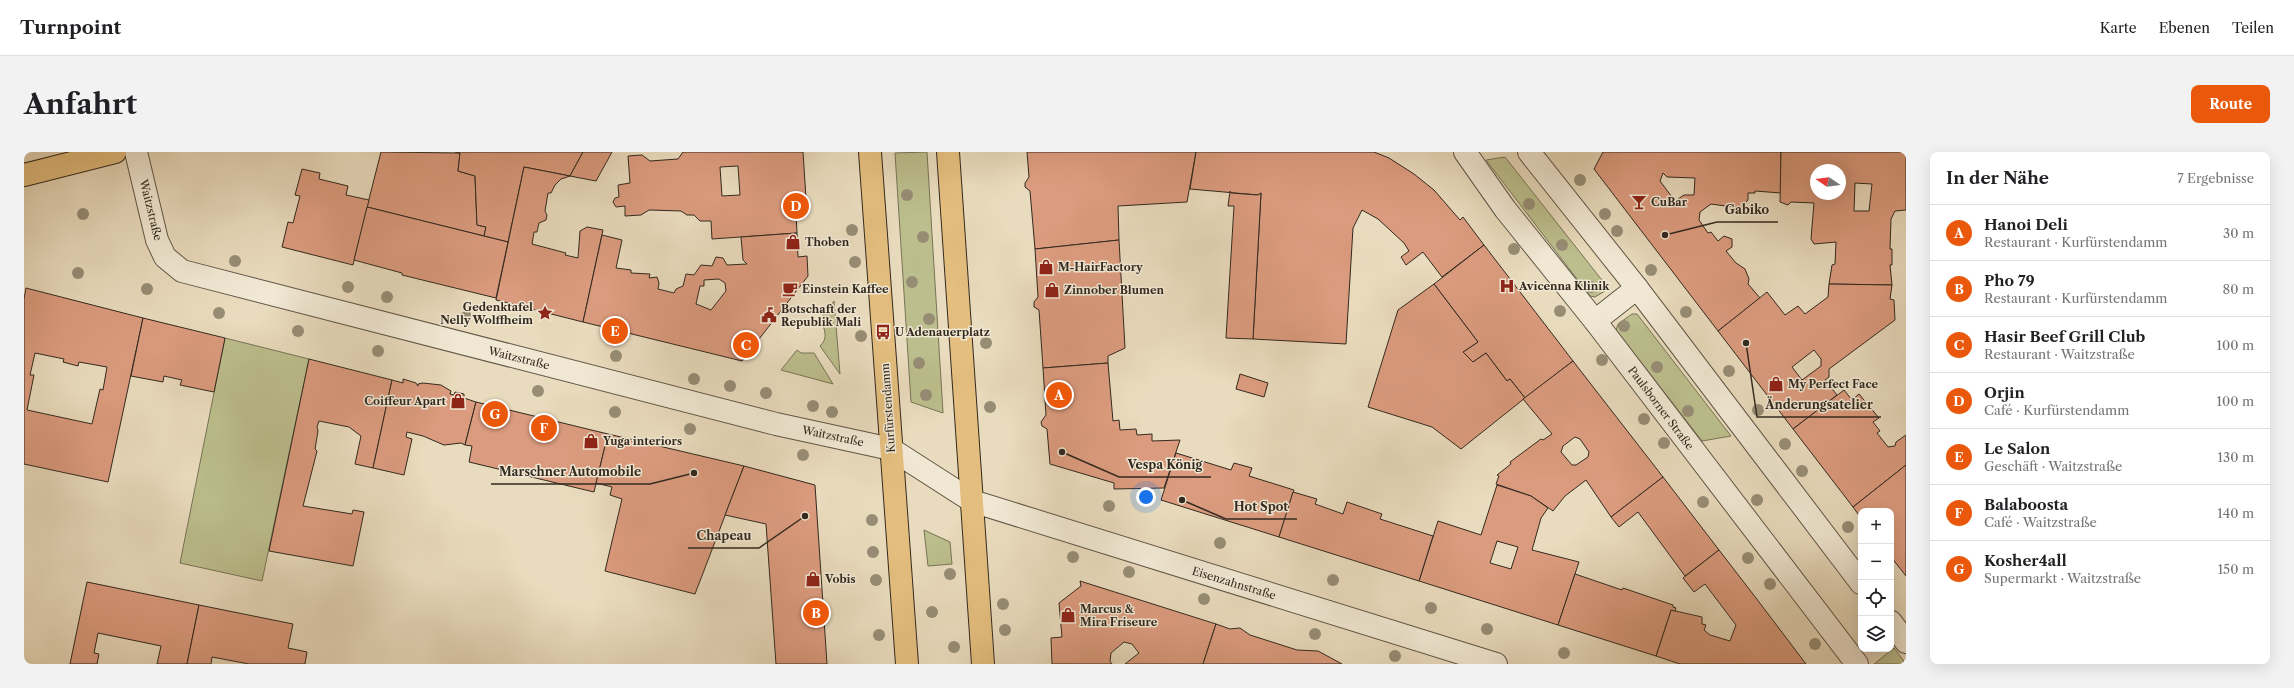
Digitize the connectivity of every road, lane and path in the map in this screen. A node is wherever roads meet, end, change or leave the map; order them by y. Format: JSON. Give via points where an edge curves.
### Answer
{"nodes":[{"id":1,"x":115,"y":152,"type":"edge"},
{"id":2,"x":136,"y":152,"type":"edge"},
{"id":3,"x":870,"y":152,"type":"edge"},
{"id":4,"x":948,"y":152,"type":"edge"},
{"id":5,"x":1465,"y":152,"type":"edge"},
{"id":6,"x":1529,"y":152,"type":"edge"},
{"id":7,"x":24,"y":175,"type":"edge"},
{"id":8,"x":1637,"y":288,"type":"junction"},
{"id":9,"x":1595,"y":321,"type":"junction"},
{"id":10,"x":891,"y":449,"type":"junction"},
{"id":11,"x":972,"y":501,"type":"junction"},
{"id":12,"x":1859,"y":580,"type":"edge"},
{"id":13,"x":1894,"y":626,"type":"edge"},
{"id":14,"x":1906,"y":642,"type":"edge"},
{"id":15,"x":907,"y":664,"type":"edge"},
{"id":16,"x":983,"y":664,"type":"edge"},
{"id":17,"x":1496,"y":664,"type":"edge"},
{"id":18,"x":1857,"y":664,"type":"edge"}],
"edges":[{"from":1,"to":7,"type":"main road"},
{"from":2,"to":10,"type":"street","name":"Waitzstraße","via":[[158,240],[165,257],[182,271],[776,424]]},
{"from":3,"to":10,"type":"main road","name":"Kurfürstendamm"},
{"from":4,"to":11,"type":"main road"},
{"from":5,"to":9,"type":"street","name":"Paulsborner Straße","via":[[1505,209]]},
{"from":6,"to":8,"type":"street"},
{"from":8,"to":9,"type":"street"},
{"from":8,"to":12,"type":"street"},
{"from":9,"to":18,"type":"street","name":"Paulsborner Straße"},
{"from":10,"to":11,"type":"street","name":"Waitzstraße"},
{"from":10,"to":15,"type":"main road","name":"Kurfürstendamm"},
{"from":11,"to":16,"type":"main road"},
{"from":11,"to":17,"type":"street","name":"Eisenzahnstraße"},
{"from":13,"to":14,"type":"street"}]}
